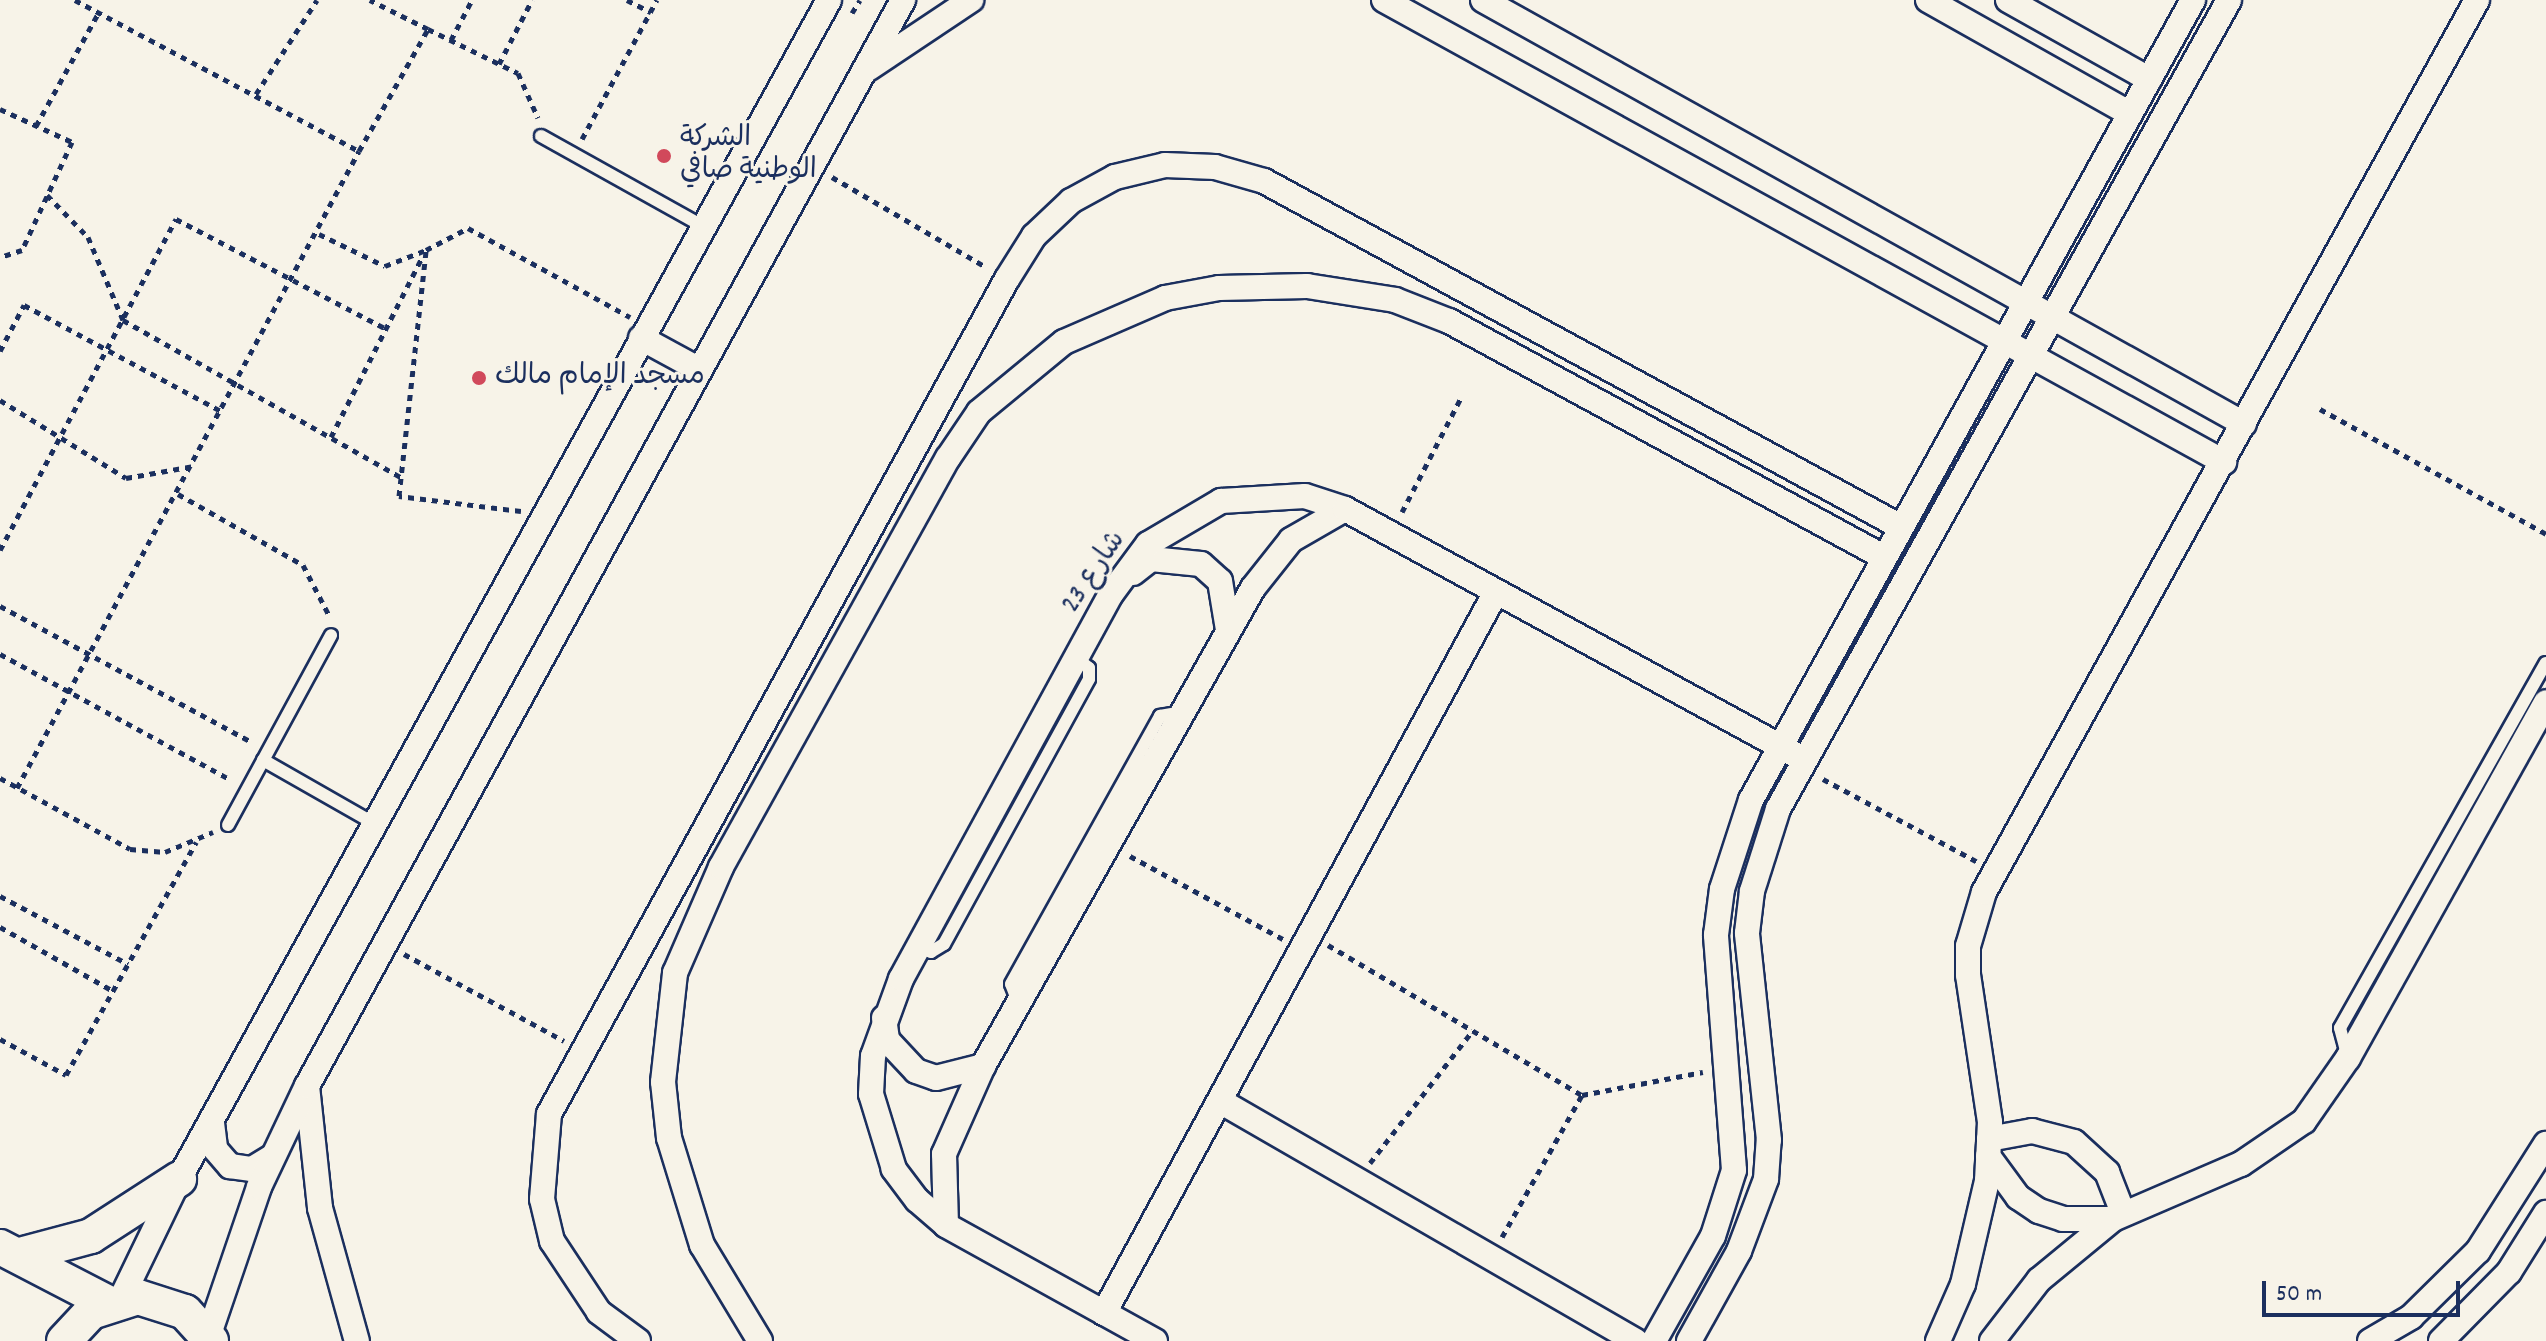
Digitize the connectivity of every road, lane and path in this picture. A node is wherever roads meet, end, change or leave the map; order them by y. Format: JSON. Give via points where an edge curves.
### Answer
{"nodes":[{"id":1,"x":75,"y":0,"type":"edge"},
{"id":2,"x":317,"y":0,"type":"edge"},
{"id":3,"x":371,"y":0,"type":"edge"},
{"id":4,"x":472,"y":0,"type":"edge"},
{"id":5,"x":532,"y":0,"type":"edge"},
{"id":6,"x":627,"y":0,"type":"edge"},
{"id":7,"x":657,"y":0,"type":"edge"},
{"id":8,"x":829,"y":0,"type":"edge"},
{"id":9,"x":903,"y":0,"type":"edge"},
{"id":10,"x":971,"y":0,"type":"edge"},
{"id":11,"x":1384,"y":0,"type":"edge"},
{"id":12,"x":1483,"y":0,"type":"edge"},
{"id":13,"x":1928,"y":0,"type":"edge"},
{"id":14,"x":2008,"y":0,"type":"edge"},
{"id":15,"x":2193,"y":0,"type":"edge"},
{"id":16,"x":2229,"y":0,"type":"edge"},
{"id":17,"x":2477,"y":0,"type":"edge"},
{"id":18,"x":99,"y":12,"type":"junction"},
{"id":19,"x":651,"y":12,"type":"junction"},
{"id":20,"x":428,"y":29,"type":"junction"},
{"id":21,"x":451,"y":40,"type":"junction"},
{"id":22,"x":499,"y":64,"type":"junction"},
{"id":23,"x":863,"y":72,"type":"junction"},
{"id":24,"x":2149,"y":79,"type":"junction"},
{"id":25,"x":256,"y":94,"type":"junction"},
{"id":26,"x":0,"y":109,"type":"edge"},
{"id":27,"x":2130,"y":114,"type":"junction"},
{"id":28,"x":36,"y":126,"type":"junction"},
{"id":29,"x":541,"y":136,"type":"joint"},
{"id":30,"x":359,"y":151,"type":"junction"},
{"id":31,"x":573,"y":154,"type":"junction"},
{"id":32,"x":812,"y":165,"type":"junction"},
{"id":33,"x":47,"y":195,"type":"junction"},
{"id":34,"x":703,"y":226,"type":"junction"},
{"id":35,"x":319,"y":234,"type":"junction"},
{"id":36,"x":426,"y":250,"type":"junction"},
{"id":37,"x":0,"y":257,"type":"edge"},
{"id":38,"x":1007,"y":279,"type":"junction"},
{"id":39,"x":294,"y":281,"type":"junction"},
{"id":40,"x":2025,"y":304,"type":"junction"},
{"id":41,"x":2052,"y":318,"type":"junction"},
{"id":42,"x":123,"y":320,"type":"junction"},
{"id":43,"x":386,"y":329,"type":"junction"},
{"id":44,"x":644,"y":332,"type":"junction"},
{"id":45,"x":2004,"y":342,"type":"junction"},
{"id":46,"x":108,"y":348,"type":"junction"},
{"id":47,"x":0,"y":351,"type":"edge"},
{"id":48,"x":2031,"y":357,"type":"junction"},
{"id":49,"x":698,"y":369,"type":"junction"},
{"id":50,"x":238,"y":385,"type":"junction"},
{"id":51,"x":1462,"y":396,"type":"dead end"},
{"id":52,"x":0,"y":400,"type":"edge"},
{"id":53,"x":2320,"y":409,"type":"dead end"},
{"id":54,"x":223,"y":412,"type":"junction"},
{"id":55,"x":2244,"y":424,"type":"junction"},
{"id":56,"x":60,"y":437,"type":"junction"},
{"id":57,"x":331,"y":437,"type":"junction"},
{"id":58,"x":2224,"y":462,"type":"junction"},
{"id":59,"x":194,"y":466,"type":"junction"},
{"id":60,"x":401,"y":477,"type":"junction"},
{"id":61,"x":178,"y":494,"type":"junction"},
{"id":62,"x":1345,"y":509,"type":"junction"},
{"id":63,"x":546,"y":514,"type":"junction"},
{"id":64,"x":1901,"y":527,"type":"junction"},
{"id":65,"x":1391,"y":534,"type":"junction"},
{"id":66,"x":2546,"y":534,"type":"edge"},
{"id":67,"x":0,"y":550,"type":"edge"},
{"id":68,"x":1884,"y":557,"type":"junction"},
{"id":69,"x":1496,"y":592,"type":"junction"},
{"id":70,"x":1111,"y":594,"type":"junction"},
{"id":71,"x":0,"y":606,"type":"edge"},
{"id":72,"x":1228,"y":630,"type":"junction"},
{"id":73,"x":331,"y":635,"type":"joint"},
{"id":74,"x":0,"y":654,"type":"edge"},
{"id":75,"x":91,"y":655,"type":"junction"},
{"id":76,"x":2546,"y":663,"type":"edge"},
{"id":77,"x":790,"y":671,"type":"junction"},
{"id":78,"x":821,"y":685,"type":"junction"},
{"id":79,"x":70,"y":693,"type":"junction"},
{"id":80,"x":2546,"y":702,"type":"edge"},
{"id":81,"x":1182,"y":712,"type":"junction"},
{"id":82,"x":1779,"y":747,"type":"junction"},
{"id":83,"x":265,"y":756,"type":"junction"},
{"id":84,"x":1803,"y":764,"type":"junction"},
{"id":85,"x":0,"y":778,"type":"edge"},
{"id":86,"x":17,"y":788,"type":"junction"},
{"id":87,"x":247,"y":789,"type":"junction"},
{"id":88,"x":228,"y":825,"type":"joint"},
{"id":89,"x":377,"y":825,"type":"junction"},
{"id":90,"x":196,"y":842,"type":"junction"},
{"id":91,"x":1108,"y":844,"type":"junction"},
{"id":92,"x":1995,"y":871,"type":"junction"},
{"id":93,"x":0,"y":896,"type":"edge"},
{"id":94,"x":0,"y":927,"type":"edge"},
{"id":95,"x":1306,"y":942,"type":"junction"},
{"id":96,"x":386,"y":943,"type":"junction"},
{"id":97,"x":128,"y":964,"type":"junction"},
{"id":98,"x":113,"y":991,"type":"junction"},
{"id":99,"x":1018,"y":1002,"type":"junction"},
{"id":100,"x":884,"y":1018,"type":"junction"},
{"id":101,"x":1473,"y":1030,"type":"junction"},
{"id":102,"x":0,"y":1039,"type":"edge"},
{"id":103,"x":580,"y":1050,"type":"junction"},
{"id":104,"x":2348,"y":1058,"type":"junction"},
{"id":105,"x":983,"y":1066,"type":"junction"},
{"id":106,"x":1729,"y":1067,"type":"junction"},
{"id":107,"x":307,"y":1086,"type":"junction"},
{"id":108,"x":1582,"y":1095,"type":"junction"},
{"id":109,"x":1220,"y":1101,"type":"junction"},
{"id":110,"x":212,"y":1123,"type":"junction"},
{"id":111,"x":1989,"y":1147,"type":"junction"},
{"id":112,"x":272,"y":1157,"type":"junction"},
{"id":113,"x":2542,"y":1160,"type":"edge"},
{"id":114,"x":179,"y":1179,"type":"junction"},
{"id":115,"x":1357,"y":1180,"type":"junction"},
{"id":116,"x":2546,"y":1213,"type":"edge"},
{"id":117,"x":2118,"y":1216,"type":"junction"},
{"id":118,"x":946,"y":1225,"type":"junction"},
{"id":119,"x":12,"y":1251,"type":"edge"},
{"id":120,"x":1491,"y":1257,"type":"junction"},
{"id":121,"x":114,"y":1301,"type":"junction"},
{"id":122,"x":1104,"y":1313,"type":"junction"},
{"id":123,"x":210,"y":1339,"type":"edge"},
{"id":124,"x":64,"y":1341,"type":"edge"},
{"id":125,"x":357,"y":1341,"type":"edge"},
{"id":126,"x":638,"y":1341,"type":"edge"},
{"id":127,"x":760,"y":1341,"type":"edge"},
{"id":128,"x":1155,"y":1341,"type":"edge"},
{"id":129,"x":1636,"y":1341,"type":"edge"},
{"id":130,"x":1654,"y":1341,"type":"edge"},
{"id":131,"x":1689,"y":1341,"type":"edge"},
{"id":132,"x":1938,"y":1341,"type":"edge"},
{"id":133,"x":1992,"y":1341,"type":"edge"},
{"id":134,"x":2370,"y":1341,"type":"edge"},
{"id":135,"x":2441,"y":1341,"type":"edge"}],
"edges":[{"from":1,"to":18,"type":"path"},
{"from":2,"to":25,"type":"path"},
{"from":3,"to":20,"type":"path"},
{"from":4,"to":21,"type":"path"},
{"from":5,"to":22,"type":"path"},
{"from":6,"to":19,"type":"path"},
{"from":7,"to":19,"type":"path"},
{"from":8,"to":34,"type":"street"},
{"from":9,"to":23,"type":"street"},
{"from":10,"to":23,"type":"street"},
{"from":11,"to":45,"type":"street"},
{"from":12,"to":40,"type":"street"},
{"from":13,"to":27,"type":"street"},
{"from":14,"to":24,"type":"street"},
{"from":15,"to":24,"type":"street"},
{"from":16,"to":41,"type":"street"},
{"from":17,"to":55,"type":"street"},
{"from":18,"to":25,"type":"path"},
{"from":18,"to":28,"type":"path"},
{"from":19,"to":31,"type":"path"},
{"from":20,"to":21,"type":"path"},
{"from":20,"to":30,"type":"path"},
{"from":21,"to":22,"type":"path"},
{"from":22,"to":29,"type":"path","via":[[530,87]]},
{"from":23,"to":32,"type":"street"},
{"from":24,"to":27,"type":"street"},
{"from":25,"to":30,"type":"path"},
{"from":26,"to":28,"type":"path"},
{"from":27,"to":40,"type":"street"},
{"from":28,"to":33,"type":"path","via":[[72,142]]},
{"from":29,"to":31,"type":"lane"},
{"from":30,"to":35,"type":"path"},
{"from":31,"to":34,"type":"lane"},
{"from":32,"to":38,"type":"path"},
{"from":32,"to":49,"type":"street"},
{"from":33,"to":37,"type":"path","via":[[22,250]]},
{"from":33,"to":42,"type":"path","via":[[88,237]]},
{"from":34,"to":44,"type":"street"},
{"from":35,"to":36,"type":"path","via":[[385,266]]},
{"from":35,"to":39,"type":"path"},
{"from":36,"to":43,"type":"path"},
{"from":36,"to":44,"type":"path","via":[[468,228]]},
{"from":36,"to":60,"type":"path"},
{"from":38,"to":64,"type":"street","via":[[1034,236],[1071,201],[1115,177],[1165,165],[1215,167],[1308,202]]},
{"from":38,"to":77,"type":"street"},
{"from":39,"to":42,"type":"path","via":[[176,219]]},
{"from":39,"to":43,"type":"path"},
{"from":39,"to":50,"type":"path"},
{"from":40,"to":41,"type":"street"},
{"from":40,"to":45,"type":"street"},
{"from":41,"to":48,"type":"street"},
{"from":41,"to":55,"type":"street"},
{"from":42,"to":46,"type":"path"},
{"from":42,"to":50,"type":"path"},
{"from":43,"to":57,"type":"path"},
{"from":44,"to":49,"type":"street"},
{"from":44,"to":63,"type":"street"},
{"from":45,"to":48,"type":"street"},
{"from":45,"to":64,"type":"street"},
{"from":46,"to":47,"type":"path","via":[[24,305]]},
{"from":46,"to":54,"type":"path"},
{"from":46,"to":56,"type":"path"},
{"from":48,"to":58,"type":"street"},
{"from":48,"to":84,"type":"street"},
{"from":49,"to":96,"type":"street"},
{"from":50,"to":54,"type":"path"},
{"from":50,"to":57,"type":"path"},
{"from":51,"to":65,"type":"path"},
{"from":52,"to":56,"type":"path"},
{"from":53,"to":66,"type":"path"},
{"from":54,"to":59,"type":"path"},
{"from":55,"to":58,"type":"street"},
{"from":56,"to":59,"type":"path","via":[[126,478]]},
{"from":56,"to":67,"type":"path"},
{"from":57,"to":60,"type":"path"},
{"from":58,"to":92,"type":"street"},
{"from":59,"to":61,"type":"path"},
{"from":60,"to":63,"type":"path","via":[[399,496]]},
{"from":61,"to":73,"type":"path","via":[[303,565],[329,609]]},
{"from":61,"to":75,"type":"path"},
{"from":62,"to":65,"type":"street","name":"شارع 23"},
{"from":62,"to":70,"type":"street","name":"شارع 23","via":[[1291,495],[1221,501],[1148,544]]},
{"from":62,"to":72,"type":"street","via":[[1272,560]]},
{"from":63,"to":89,"type":"street"},
{"from":64,"to":68,"type":"street"},
{"from":65,"to":69,"type":"street","name":"شارع 23"},
{"from":68,"to":78,"type":"street","via":[[1449,321],[1353,291],[1219,288],[1165,298],[1064,342],[979,412]]},
{"from":68,"to":82,"type":"street"},
{"from":69,"to":82,"type":"street","name":"شارع 23"},
{"from":69,"to":95,"type":"street"},
{"from":70,"to":72,"type":"street","via":[[1151,559],[1176,556],[1220,581]]},
{"from":70,"to":100,"type":"street","name":"شارع 23"},
{"from":71,"to":75,"type":"path"},
{"from":72,"to":81,"type":"street"},
{"from":73,"to":83,"type":"lane"},
{"from":74,"to":79,"type":"path"},
{"from":75,"to":79,"type":"path"},
{"from":75,"to":83,"type":"path"},
{"from":76,"to":104,"type":"lane","via":[[2340,1028]]},
{"from":77,"to":78,"type":"street"},
{"from":77,"to":103,"type":"street"},
{"from":78,"to":127,"type":"street","via":[[694,920],[666,1025],[669,1138],[682,1193],[722,1286]]},
{"from":79,"to":86,"type":"path"},
{"from":79,"to":87,"type":"path"},
{"from":80,"to":104,"type":"street"},
{"from":81,"to":91,"type":"street"},
{"from":81,"to":99,"type":"lane","via":[[1165,710],[1152,730],[1011,984]]},
{"from":82,"to":84,"type":"street","name":"شارع 23"},
{"from":82,"to":106,"type":"street","via":[[1751,800],[1722,889],[1717,980]]},
{"from":83,"to":87,"type":"lane"},
{"from":83,"to":89,"type":"lane"},
{"from":84,"to":92,"type":"path"},
{"from":84,"to":131,"type":"street","via":[[1762,849],[1747,933],[1769,1140],[1766,1179],[1739,1251]]},
{"from":85,"to":86,"type":"path"},
{"from":86,"to":90,"type":"path","via":[[130,849],[165,852]]},
{"from":87,"to":88,"type":"lane"},
{"from":88,"to":90,"type":"path"},
{"from":89,"to":110,"type":"street"},
{"from":90,"to":97,"type":"path"},
{"from":91,"to":95,"type":"path"},
{"from":91,"to":99,"type":"street"},
{"from":92,"to":111,"type":"street","via":[[1968,946]]},
{"from":93,"to":97,"type":"path"},
{"from":94,"to":98,"type":"path"},
{"from":95,"to":101,"type":"path"},
{"from":95,"to":109,"type":"street"},
{"from":96,"to":103,"type":"path"},
{"from":96,"to":107,"type":"street"},
{"from":97,"to":98,"type":"path"},
{"from":98,"to":102,"type":"path","via":[[66,1075]]},
{"from":99,"to":105,"type":"street"},
{"from":100,"to":105,"type":"street","via":[[887,1040],[916,1071],[947,1077]]},
{"from":100,"to":118,"type":"street","name":"شارع 23","via":[[873,1056],[879,1133],[917,1200]]},
{"from":101,"to":108,"type":"path"},
{"from":101,"to":115,"type":"path"},
{"from":103,"to":126,"type":"street","via":[[549,1114],[542,1199],[572,1279]]},
{"from":104,"to":117,"type":"street","via":[[2304,1121],[2274,1145]]},
{"from":105,"to":118,"type":"street","via":[[944,1154]]},
{"from":106,"to":108,"type":"path"},
{"from":106,"to":130,"type":"street","via":[[1736,1135],[1726,1204]]},
{"from":107,"to":112,"type":"street"},
{"from":107,"to":125,"type":"street","via":[[320,1208]]},
{"from":108,"to":120,"type":"path"},
{"from":109,"to":115,"type":"street"},
{"from":109,"to":122,"type":"street"},
{"from":110,"to":112,"type":"street","via":[[215,1149],[230,1166],[252,1169]]},
{"from":110,"to":114,"type":"street"},
{"from":111,"to":117,"type":"street","via":[[2018,1197],[2039,1211],[2088,1222]]},
{"from":111,"to":117,"type":"street","via":[[2032,1131],[2074,1142],[2107,1172]]},
{"from":111,"to":132,"type":"street","via":[[1978,1234]]},
{"from":112,"to":123,"type":"street"},
{"from":113,"to":134,"type":"street","via":[[2445,1288]]},
{"from":114,"to":119,"type":"street","via":[[102,1231]]},
{"from":114,"to":121,"type":"street"},
{"from":115,"to":120,"type":"street"},
{"from":116,"to":135,"type":"street","via":[[2509,1272]]},
{"from":117,"to":133,"type":"street","via":[[2039,1280]]},
{"from":118,"to":122,"type":"street","name":"شارع 23"},
{"from":119,"to":121,"type":"street"},
{"from":120,"to":129,"type":"street"},
{"from":121,"to":123,"type":"street","via":[[170,1304]]},
{"from":121,"to":124,"type":"street"},
{"from":122,"to":128,"type":"street","name":"شارع 23"}]}
